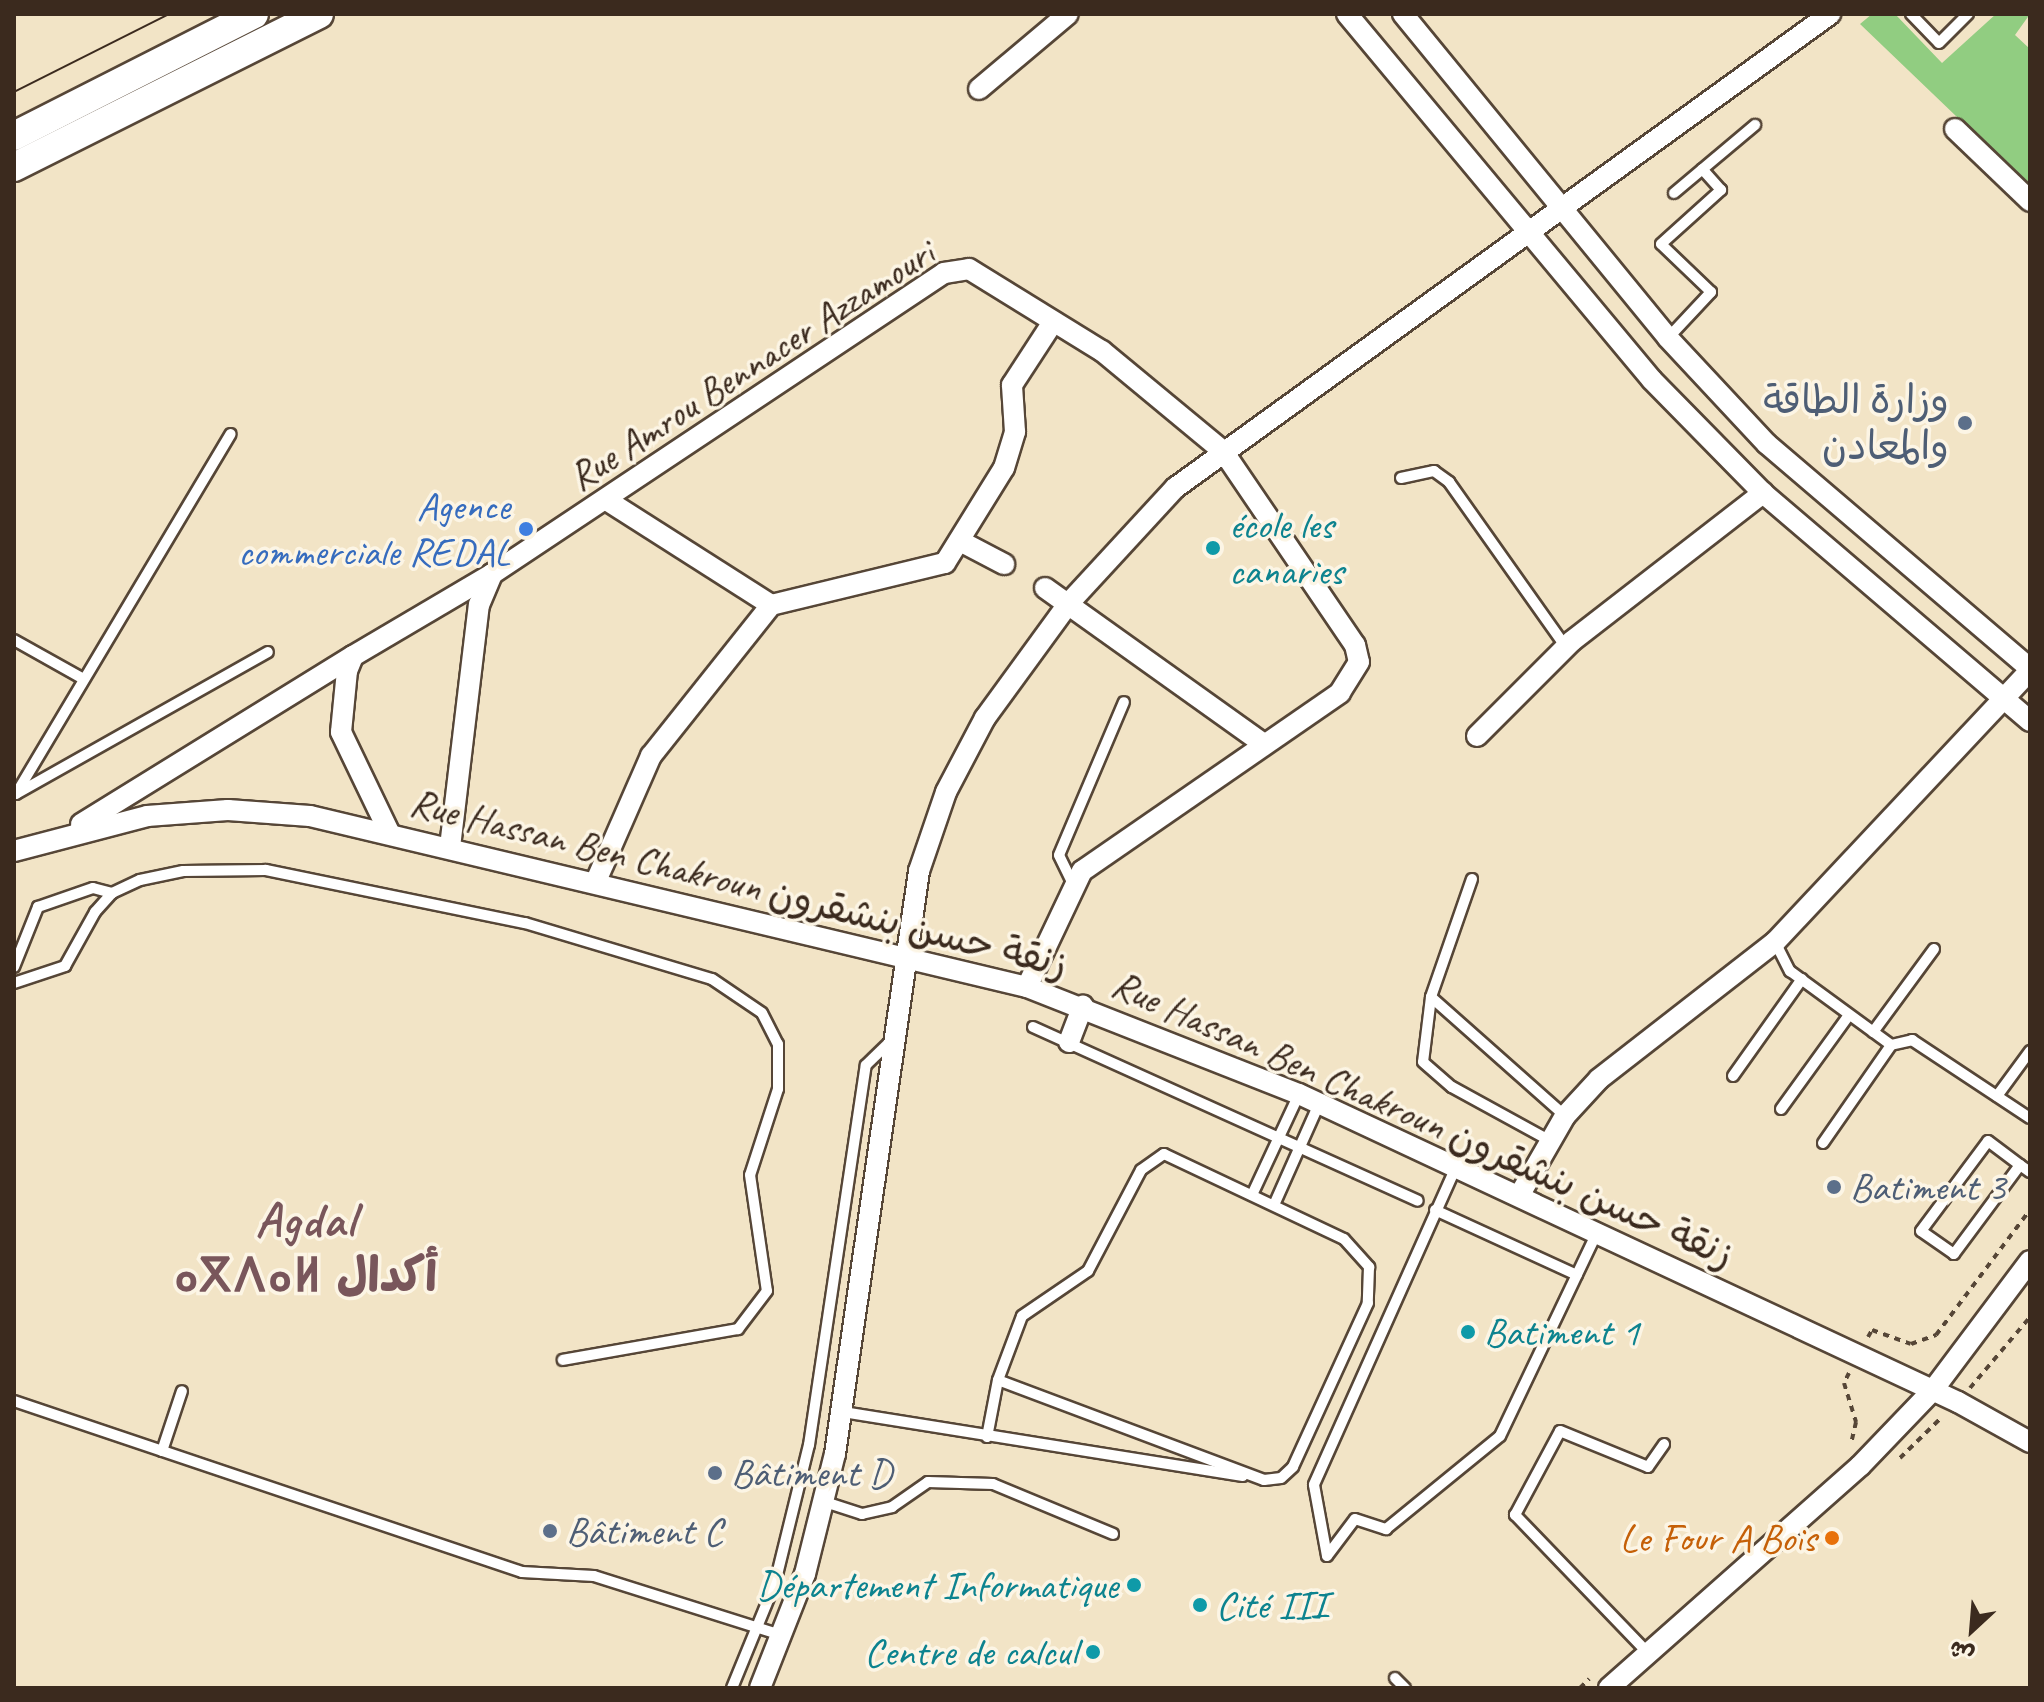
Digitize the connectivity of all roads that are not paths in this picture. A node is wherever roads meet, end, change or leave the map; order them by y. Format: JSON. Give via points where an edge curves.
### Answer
{"nodes":[{"id":1,"x":254,"y":14,"type":"edge"},
{"id":2,"x":319,"y":14,"type":"edge"},
{"id":3,"x":1068,"y":14,"type":"edge"},
{"id":4,"x":1347,"y":14,"type":"edge"},
{"id":5,"x":1403,"y":14,"type":"edge"},
{"id":6,"x":1830,"y":14,"type":"edge"},
{"id":7,"x":1911,"y":14,"type":"edge"},
{"id":8,"x":1968,"y":14,"type":"edge"},
{"id":9,"x":979,"y":89,"type":"dead end"},
{"id":10,"x":51,"y":118,"type":"junction"},
{"id":11,"x":14,"y":123,"type":"edge"},
{"id":12,"x":1755,"y":125,"type":"dead end"},
{"id":13,"x":1955,"y":129,"type":"dead end"},
{"id":14,"x":14,"y":136,"type":"edge"},
{"id":15,"x":14,"y":167,"type":"edge"},
{"id":16,"x":1702,"y":169,"type":"junction"},
{"id":17,"x":1674,"y":193,"type":"dead end"},
{"id":18,"x":2030,"y":201,"type":"edge"},
{"id":19,"x":1559,"y":204,"type":"junction"},
{"id":20,"x":1522,"y":231,"type":"junction"},
{"id":21,"x":1053,"y":322,"type":"junction"},
{"id":22,"x":1668,"y":338,"type":"junction"},
{"id":23,"x":231,"y":434,"type":"dead end"},
{"id":24,"x":1223,"y":451,"type":"junction"},
{"id":25,"x":1401,"y":478,"type":"dead end"},
{"id":26,"x":1763,"y":493,"type":"junction"},
{"id":27,"x":608,"y":501,"type":"junction"},
{"id":28,"x":960,"y":541,"type":"junction"},
{"id":29,"x":1004,"y":564,"type":"dead end"},
{"id":30,"x":492,"y":574,"type":"junction"},
{"id":31,"x":1045,"y":588,"type":"dead end"},
{"id":32,"x":1068,"y":604,"type":"junction"},
{"id":33,"x":771,"y":605,"type":"junction"},
{"id":34,"x":14,"y":640,"type":"edge"},
{"id":35,"x":1566,"y":647,"type":"junction"},
{"id":36,"x":268,"y":652,"type":"dead end"},
{"id":37,"x":353,"y":656,"type":"junction"},
{"id":38,"x":2030,"y":670,"type":"edge"},
{"id":39,"x":80,"y":677,"type":"junction"},
{"id":40,"x":2002,"y":700,"type":"junction"},
{"id":41,"x":1124,"y":702,"type":"dead end"},
{"id":42,"x":2030,"y":721,"type":"edge"},
{"id":43,"x":1477,"y":736,"type":"dead end"},
{"id":44,"x":1262,"y":743,"type":"junction"},
{"id":45,"x":15,"y":794,"type":"edge"},
{"id":46,"x":67,"y":834,"type":"junction"},
{"id":47,"x":390,"y":834,"type":"junction"},
{"id":48,"x":450,"y":847,"type":"junction"},
{"id":49,"x":14,"y":851,"type":"edge"},
{"id":50,"x":1472,"y":879,"type":"dead end"},
{"id":51,"x":596,"y":881,"type":"junction"},
{"id":52,"x":1074,"y":886,"type":"junction"},
{"id":53,"x":112,"y":893,"type":"junction"},
{"id":54,"x":1775,"y":942,"type":"junction"},
{"id":55,"x":1934,"y":949,"type":"dead end"},
{"id":56,"x":908,"y":953,"type":"junction"},
{"id":57,"x":14,"y":967,"type":"edge"},
{"id":58,"x":1802,"y":979,"type":"junction"},
{"id":59,"x":14,"y":983,"type":"edge"},
{"id":60,"x":1027,"y":987,"type":"junction"},
{"id":61,"x":1431,"y":997,"type":"junction"},
{"id":62,"x":1083,"y":1006,"type":"junction"},
{"id":63,"x":1849,"y":1015,"type":"junction"},
{"id":64,"x":1033,"y":1027,"type":"dead end"},
{"id":65,"x":1873,"y":1032,"type":"junction"},
{"id":66,"x":896,"y":1037,"type":"junction"},
{"id":67,"x":1069,"y":1042,"type":"junction"},
{"id":68,"x":1891,"y":1045,"type":"junction"},
{"id":69,"x":2030,"y":1051,"type":"edge"},
{"id":70,"x":1733,"y":1076,"type":"dead end"},
{"id":71,"x":1299,"y":1094,"type":"junction"},
{"id":72,"x":1997,"y":1096,"type":"junction"},
{"id":73,"x":1319,"y":1104,"type":"junction"},
{"id":74,"x":1781,"y":1109,"type":"dead end"},
{"id":75,"x":1565,"y":1116,"type":"junction"},
{"id":76,"x":2030,"y":1118,"type":"edge"},
{"id":77,"x":1279,"y":1136,"type":"junction"},
{"id":78,"x":1549,"y":1140,"type":"junction"},
{"id":79,"x":1823,"y":1143,"type":"dead end"},
{"id":80,"x":1300,"y":1146,"type":"junction"},
{"id":81,"x":2020,"y":1165,"type":"junction"},
{"id":82,"x":1456,"y":1167,"type":"junction"},
{"id":83,"x":2030,"y":1172,"type":"edge"},
{"id":84,"x":1252,"y":1195,"type":"junction"},
{"id":85,"x":1519,"y":1196,"type":"junction"},
{"id":86,"x":1418,"y":1201,"type":"dead end"},
{"id":87,"x":1274,"y":1205,"type":"junction"},
{"id":88,"x":1435,"y":1210,"type":"junction"},
{"id":89,"x":1597,"y":1233,"type":"junction"},
{"id":90,"x":2030,"y":1261,"type":"edge"},
{"id":91,"x":1577,"y":1275,"type":"junction"},
{"id":92,"x":563,"y":1360,"type":"dead end"},
{"id":93,"x":998,"y":1380,"type":"junction"},
{"id":94,"x":1933,"y":1390,"type":"junction"},
{"id":95,"x":182,"y":1391,"type":"dead end"},
{"id":96,"x":14,"y":1401,"type":"edge"},
{"id":97,"x":843,"y":1412,"type":"junction"},
{"id":98,"x":987,"y":1437,"type":"junction"},
{"id":99,"x":2030,"y":1442,"type":"edge"},
{"id":100,"x":1664,"y":1444,"type":"dead end"},
{"id":101,"x":162,"y":1451,"type":"junction"},
{"id":102,"x":1264,"y":1480,"type":"junction"},
{"id":103,"x":825,"y":1502,"type":"junction"},
{"id":104,"x":1113,"y":1534,"type":"dead end"},
{"id":105,"x":760,"y":1628,"type":"junction"},
{"id":106,"x":783,"y":1636,"type":"junction"},
{"id":107,"x":1648,"y":1653,"type":"junction"},
{"id":108,"x":1395,"y":1678,"type":"dead end"},
{"id":109,"x":1605,"y":1678,"type":"edge"},
{"id":110,"x":732,"y":1688,"type":"edge"},
{"id":111,"x":760,"y":1688,"type":"edge"},
{"id":112,"x":1405,"y":1688,"type":"edge"}],
"edges":[{"from":1,"to":10,"type":"street"},
{"from":2,"to":15,"type":"street"},
{"from":3,"to":9,"type":"street"},
{"from":4,"to":20,"type":"street"},
{"from":5,"to":19,"type":"street"},
{"from":6,"to":19,"type":"street"},
{"from":7,"to":8,"type":"lane","via":[[1939,43]]},
{"from":10,"to":11,"type":"street"},
{"from":10,"to":14,"type":"street"},
{"from":12,"to":16,"type":"lane"},
{"from":13,"to":18,"type":"street"},
{"from":16,"to":17,"type":"lane"},
{"from":16,"to":22,"type":"lane","via":[[1721,190],[1661,244],[1711,292]]},
{"from":19,"to":20,"type":"street"},
{"from":19,"to":22,"type":"street"},
{"from":20,"to":24,"type":"street"},
{"from":20,"to":26,"type":"street"},
{"from":21,"to":24,"type":"street","name":"Rue Amrou Bennacer Azzamouri","via":[[1102,351]]},
{"from":21,"to":27,"type":"street","name":"Rue Amrou Bennacer Azzamouri","via":[[969,269],[944,273]]},
{"from":21,"to":28,"type":"street","via":[[1018,371],[1011,450]]},
{"from":22,"to":38,"type":"street","via":[[1767,444]]},
{"from":23,"to":39,"type":"lane"},
{"from":24,"to":32,"type":"street","via":[[1144,517]]},
{"from":24,"to":44,"type":"street","name":"Rue Amrou Bennacer Azzamouri","via":[[1355,645],[1359,662],[1340,693]]},
{"from":25,"to":35,"type":"lane","via":[[1434,471],[1449,482]]},
{"from":26,"to":35,"type":"street"},
{"from":26,"to":40,"type":"street"},
{"from":27,"to":30,"type":"street","name":"Rue Amrou Bennacer Azzamouri"},
{"from":27,"to":33,"type":"street"},
{"from":28,"to":29,"type":"street"},
{"from":28,"to":33,"type":"street","via":[[927,571]]},
{"from":30,"to":37,"type":"street","name":"Rue Amrou Bennacer Azzamouri"},
{"from":30,"to":48,"type":"street","via":[[479,605]]},
{"from":31,"to":32,"type":"street"},
{"from":32,"to":44,"type":"street"},
{"from":32,"to":56,"type":"street","via":[[1009,681],[946,792],[919,871]]},
{"from":33,"to":51,"type":"street","via":[[651,756]]},
{"from":34,"to":39,"type":"lane"},
{"from":35,"to":43,"type":"street"},
{"from":36,"to":45,"type":"lane"},
{"from":37,"to":46,"type":"street","name":"Rue Amrou Bennacer Azzamouri"},
{"from":37,"to":47,"type":"street","via":[[337,716]]},
{"from":38,"to":40,"type":"street"},
{"from":39,"to":45,"type":"lane"},
{"from":40,"to":42,"type":"street"},
{"from":40,"to":54,"type":"street"},
{"from":41,"to":52,"type":"lane","via":[[1059,855]]},
{"from":44,"to":52,"type":"street","name":"Rue Amrou Bennacer Azzamouri","via":[[1102,852]]},
{"from":46,"to":47,"type":"street","name":"Rue Hassan Ben Chakroun زنقة حسن بنشقرون","via":[[147,816],[228,810],[310,816]]},
{"from":46,"to":49,"type":"street","name":"Rue Hassan Ben Chakroun زنقة حسن بنشقرون"},
{"from":47,"to":48,"type":"street","name":"Rue Hassan Ben Chakroun زنقة حسن بنشقرون"},
{"from":48,"to":51,"type":"street","name":"Rue Hassan Ben Chakroun زنقة حسن بنشقرون"},
{"from":50,"to":61,"type":"lane"},
{"from":51,"to":56,"type":"street","name":"Rue Hassan Ben Chakroun زنقة حسن بنشقرون"},
{"from":52,"to":60,"type":"street","name":"Rue Amrou Bennacer Azzamouri"},
{"from":53,"to":57,"type":"lane","via":[[93,888],[38,907]]},
{"from":53,"to":59,"type":"lane","via":[[65,966]]},
{"from":53,"to":92,"type":"lane","via":[[183,871],[266,870],[525,923],[669,963],[712,979],[762,1013],[778,1044],[778,1089],[750,1175],[769,1283],[751,1320],[738,1329]]},
{"from":54,"to":58,"type":"lane"},
{"from":54,"to":75,"type":"street","via":[[1599,1079]]},
{"from":55,"to":65,"type":"lane"},
{"from":56,"to":60,"type":"street","name":"Rue Hassan Ben Chakroun زنقة حسن بنشقرون"},
{"from":56,"to":66,"type":"street"},
{"from":58,"to":63,"type":"lane"},
{"from":58,"to":70,"type":"lane"},
{"from":60,"to":62,"type":"street","name":"Rue Hassan Ben Chakroun زنقة حسن بنشقرون"},
{"from":61,"to":75,"type":"lane"},
{"from":61,"to":78,"type":"lane","via":[[1423,1062],[1452,1087]]},
{"from":62,"to":67,"type":"street"},
{"from":62,"to":71,"type":"street","name":"Rue Hassan Ben Chakroun زنقة حسن بنشقرون"},
{"from":63,"to":65,"type":"lane"},
{"from":63,"to":74,"type":"lane"},
{"from":64,"to":67,"type":"lane"},
{"from":65,"to":68,"type":"lane"},
{"from":66,"to":97,"type":"street"},
{"from":66,"to":105,"type":"lane","via":[[866,1065],[820,1387]]},
{"from":67,"to":77,"type":"lane"},
{"from":68,"to":72,"type":"lane","via":[[1912,1040]]},
{"from":68,"to":79,"type":"lane"},
{"from":69,"to":72,"type":"lane"},
{"from":71,"to":73,"type":"street","name":"Rue Hassan Ben Chakroun زنقة حسن بنشقرون"},
{"from":71,"to":77,"type":"lane"},
{"from":72,"to":76,"type":"lane"},
{"from":73,"to":80,"type":"lane"},
{"from":73,"to":82,"type":"street","name":"Rue Hassan Ben Chakroun زنقة حسن بنشقرون"},
{"from":75,"to":78,"type":"street"},
{"from":77,"to":80,"type":"lane"},
{"from":77,"to":84,"type":"lane"},
{"from":78,"to":85,"type":"street"},
{"from":80,"to":86,"type":"lane"},
{"from":80,"to":87,"type":"lane"},
{"from":81,"to":81,"type":"lane","via":[[1954,1254],[1921,1231],[1988,1141]]},
{"from":81,"to":83,"type":"lane"},
{"from":82,"to":85,"type":"street","name":"Rue Hassan Ben Chakroun زنقة حسن بنشقرون"},
{"from":82,"to":88,"type":"lane"},
{"from":84,"to":87,"type":"lane"},
{"from":84,"to":93,"type":"lane","via":[[1172,1155],[1147,1162],[1098,1259],[1022,1316]]},
{"from":85,"to":89,"type":"street","name":"Rue Hassan Ben Chakroun زنقة حسن بنشقرون"},
{"from":87,"to":102,"type":"lane","via":[[1362,1254],[1372,1288],[1293,1467]]},
{"from":88,"to":91,"type":"lane"},
{"from":88,"to":91,"type":"lane","via":[[1314,1485],[1327,1556],[1355,1519],[1386,1529],[1500,1436]]},
{"from":89,"to":91,"type":"lane"},
{"from":89,"to":94,"type":"street","name":"Rue Hassan Ben Chakroun زنقة حسن بنشقرون"},
{"from":90,"to":94,"type":"street"},
{"from":93,"to":98,"type":"lane"},
{"from":93,"to":102,"type":"lane"},
{"from":94,"to":99,"type":"street","name":"Rue Hassan Ben Chakroun زنقة حسن بنشقرون"},
{"from":94,"to":107,"type":"street"},
{"from":95,"to":101,"type":"lane"},
{"from":96,"to":101,"type":"lane"},
{"from":97,"to":98,"type":"lane"},
{"from":97,"to":103,"type":"street"},
{"from":98,"to":102,"type":"lane"},
{"from":100,"to":107,"type":"lane","via":[[1653,1464],[1641,1467],[1560,1431],[1515,1515]]},
{"from":101,"to":105,"type":"lane","via":[[522,1572],[594,1576]]},
{"from":103,"to":104,"type":"lane","via":[[862,1514],[892,1507],[928,1482],[993,1484]]},
{"from":103,"to":106,"type":"street"},
{"from":105,"to":106,"type":"lane"},
{"from":105,"to":110,"type":"lane"},
{"from":106,"to":111,"type":"street"},
{"from":107,"to":109,"type":"street"},
{"from":108,"to":112,"type":"lane"}]}
